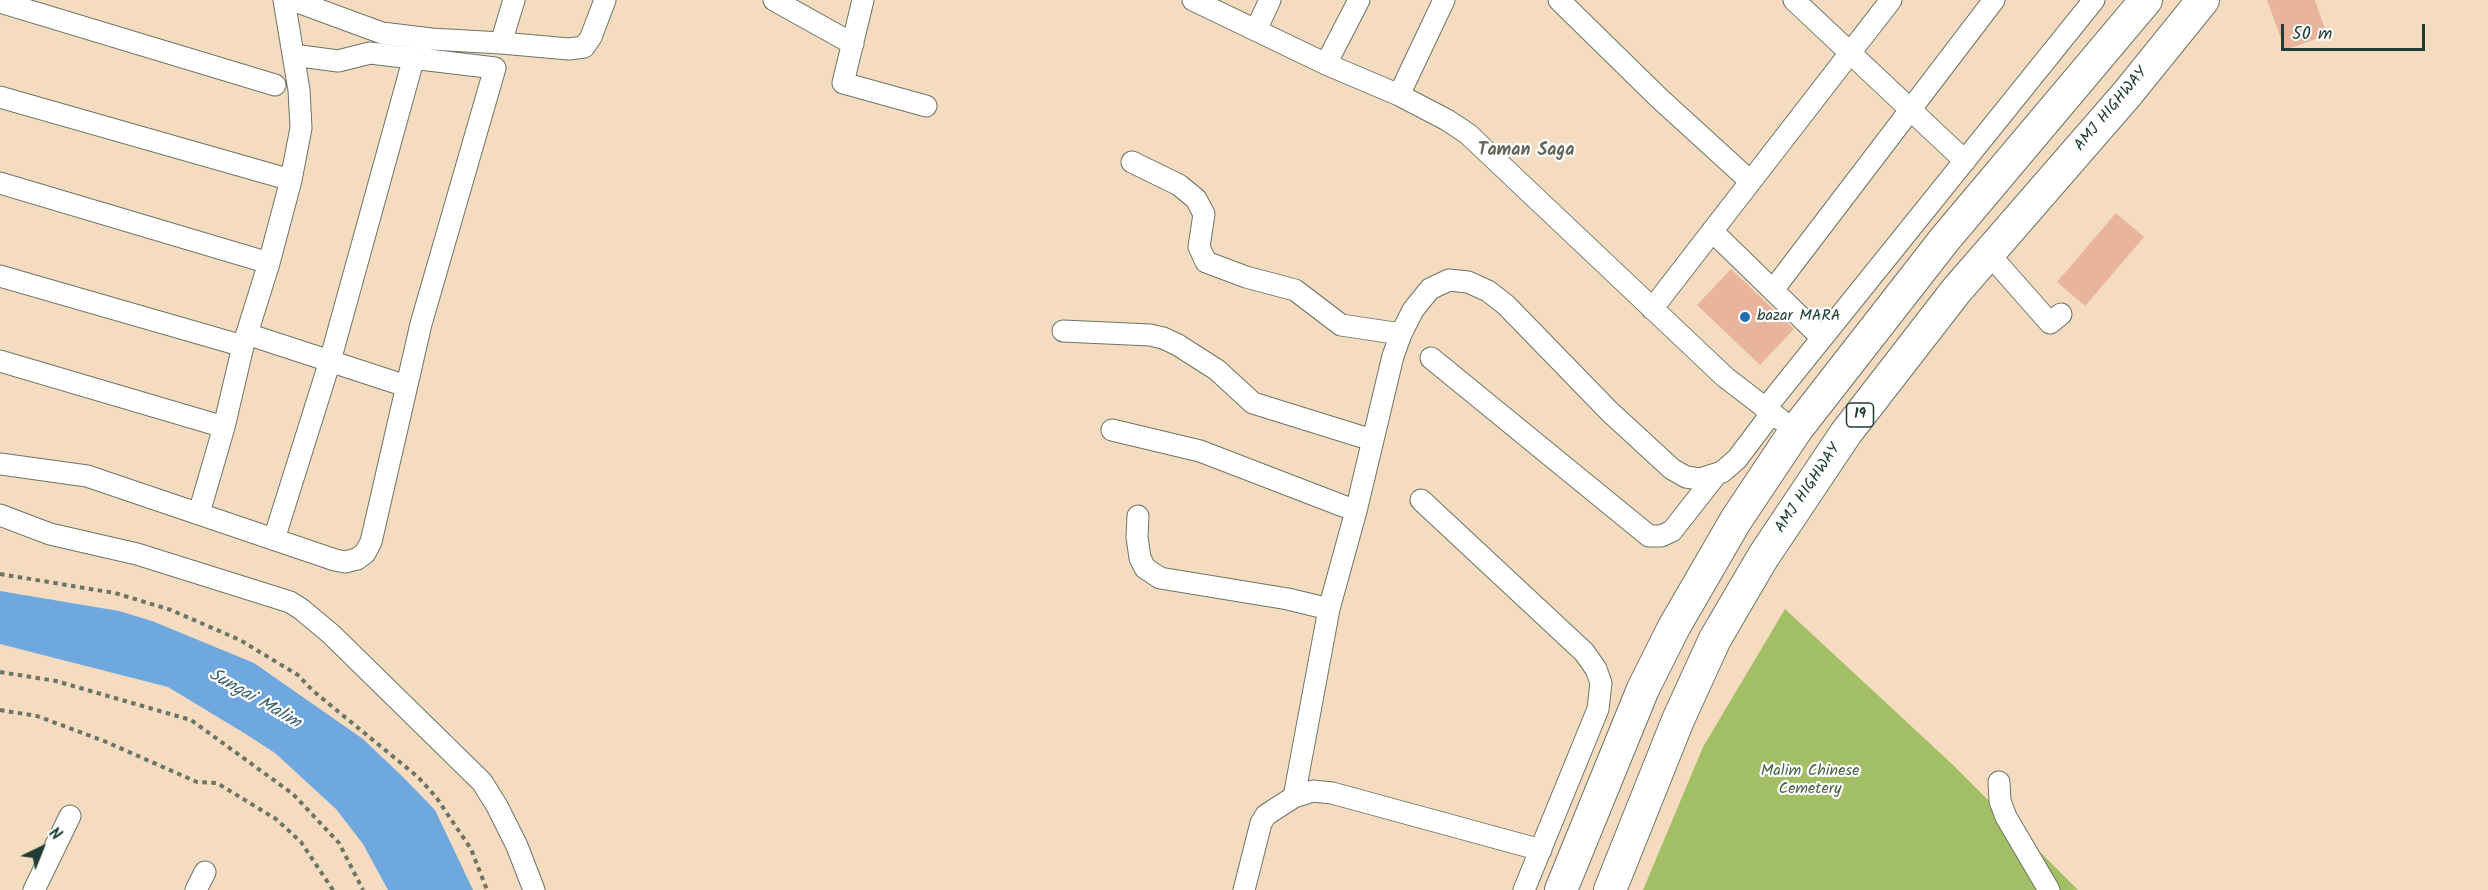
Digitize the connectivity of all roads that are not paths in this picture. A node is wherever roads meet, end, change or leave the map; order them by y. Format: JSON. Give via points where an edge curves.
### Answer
{"nodes":[{"id":1,"x":284,"y":0,"type":"edge"},
{"id":2,"x":292,"y":0,"type":"edge"},
{"id":3,"x":514,"y":0,"type":"edge"},
{"id":4,"x":605,"y":0,"type":"edge"},
{"id":5,"x":774,"y":0,"type":"edge"},
{"id":6,"x":863,"y":0,"type":"edge"},
{"id":7,"x":1193,"y":0,"type":"edge"},
{"id":8,"x":1270,"y":0,"type":"edge"},
{"id":9,"x":1359,"y":0,"type":"edge"},
{"id":10,"x":1444,"y":0,"type":"edge"},
{"id":11,"x":1559,"y":0,"type":"edge"},
{"id":12,"x":1794,"y":0,"type":"edge"},
{"id":13,"x":1891,"y":0,"type":"edge"},
{"id":14,"x":1994,"y":0,"type":"edge"},
{"id":15,"x":2094,"y":0,"type":"edge"},
{"id":16,"x":2203,"y":0,"type":"edge"},
{"id":17,"x":2138,"y":3,"type":"edge"},
{"id":18,"x":2,"y":5,"type":"edge"},
{"id":19,"x":1256,"y":30,"type":"junction"},
{"id":20,"x":501,"y":43,"type":"junction"},
{"id":21,"x":853,"y":44,"type":"junction"},
{"id":22,"x":1850,"y":53,"type":"junction"},
{"id":23,"x":293,"y":55,"type":"junction"},
{"id":24,"x":414,"y":57,"type":"junction"},
{"id":25,"x":1326,"y":64,"type":"junction"},
{"id":26,"x":275,"y":85,"type":"dead end"},
{"id":27,"x":1399,"y":95,"type":"junction"},
{"id":28,"x":0,"y":97,"type":"edge"},
{"id":29,"x":926,"y":106,"type":"dead end"},
{"id":30,"x":1910,"y":110,"type":"junction"},
{"id":31,"x":1965,"y":160,"type":"junction"},
{"id":32,"x":1132,"y":162,"type":"dead end"},
{"id":33,"x":291,"y":180,"type":"junction"},
{"id":34,"x":1750,"y":181,"type":"junction"},
{"id":35,"x":0,"y":183,"type":"edge"},
{"id":36,"x":1712,"y":231,"type":"junction"},
{"id":37,"x":1989,"y":254,"type":"junction"},
{"id":38,"x":269,"y":264,"type":"junction"},
{"id":39,"x":0,"y":276,"type":"edge"},
{"id":40,"x":1773,"y":290,"type":"junction"},
{"id":41,"x":1652,"y":309,"type":"junction"},
{"id":42,"x":2061,"y":314,"type":"dead end"},
{"id":43,"x":1063,"y":332,"type":"dead end"},
{"id":44,"x":1401,"y":334,"type":"junction"},
{"id":45,"x":1822,"y":338,"type":"junction"},
{"id":46,"x":245,"y":340,"type":"junction"},
{"id":47,"x":1431,"y":358,"type":"dead end"},
{"id":48,"x":0,"y":361,"type":"edge"},
{"id":49,"x":330,"y":361,"type":"junction"},
{"id":50,"x":406,"y":386,"type":"junction"},
{"id":51,"x":1778,"y":418,"type":"junction"},
{"id":52,"x":225,"y":427,"type":"junction"},
{"id":53,"x":1112,"y":430,"type":"dead end"},
{"id":54,"x":1372,"y":440,"type":"junction"},
{"id":55,"x":0,"y":464,"type":"edge"},
{"id":56,"x":1716,"y":475,"type":"junction"},
{"id":57,"x":1421,"y":500,"type":"dead end"},
{"id":58,"x":1356,"y":511,"type":"junction"},
{"id":59,"x":199,"y":513,"type":"junction"},
{"id":60,"x":0,"y":515,"type":"edge"},
{"id":61,"x":1138,"y":516,"type":"dead end"},
{"id":62,"x":274,"y":539,"type":"junction"},
{"id":63,"x":1329,"y":609,"type":"junction"},
{"id":64,"x":1999,"y":782,"type":"dead end"},
{"id":65,"x":1294,"y":797,"type":"junction"},
{"id":66,"x":70,"y":816,"type":"dead end"},
{"id":67,"x":1541,"y":850,"type":"junction"},
{"id":68,"x":34,"y":890,"type":"edge"},
{"id":69,"x":534,"y":890,"type":"edge"},
{"id":70,"x":1244,"y":890,"type":"edge"},
{"id":71,"x":1524,"y":890,"type":"edge"},
{"id":72,"x":1561,"y":890,"type":"edge"},
{"id":73,"x":1610,"y":890,"type":"edge"},
{"id":74,"x":2049,"y":890,"type":"edge"}],
"edges":[{"from":1,"to":23,"type":"street"},
{"from":2,"to":20,"type":"street","via":[[382,33]]},
{"from":3,"to":20,"type":"street"},
{"from":4,"to":20,"type":"street","via":[[584,47]]},
{"from":5,"to":21,"type":"street"},
{"from":6,"to":21,"type":"street"},
{"from":7,"to":19,"type":"street"},
{"from":8,"to":19,"type":"street"},
{"from":9,"to":25,"type":"street"},
{"from":10,"to":27,"type":"street"},
{"from":11,"to":34,"type":"street"},
{"from":12,"to":22,"type":"street"},
{"from":13,"to":22,"type":"street"},
{"from":14,"to":30,"type":"street"},
{"from":15,"to":31,"type":"street"},
{"from":16,"to":37,"type":"highway","name":"AMJ HIGHWAY","number":"19"},
{"from":17,"to":51,"type":"highway","number":"19","via":[[1945,239]]},
{"from":18,"to":26,"type":"street"},
{"from":19,"to":25,"type":"street"},
{"from":21,"to":29,"type":"street","via":[[843,83]]},
{"from":22,"to":30,"type":"street"},
{"from":22,"to":34,"type":"street"},
{"from":23,"to":24,"type":"street","via":[[339,61],[369,53]]},
{"from":23,"to":33,"type":"street","via":[[301,129]]},
{"from":24,"to":49,"type":"street"},
{"from":24,"to":50,"type":"street","via":[[495,68]]},
{"from":25,"to":27,"type":"street"},
{"from":27,"to":41,"type":"street","via":[[1468,134]]},
{"from":28,"to":33,"type":"street"},
{"from":30,"to":31,"type":"street"},
{"from":30,"to":40,"type":"street"},
{"from":31,"to":45,"type":"street"},
{"from":32,"to":44,"type":"street","via":[[1179,185],[1196,199],[1204,214],[1199,247],[1206,262],[1295,290],[1341,325]]},
{"from":33,"to":38,"type":"street"},
{"from":34,"to":36,"type":"street"},
{"from":35,"to":38,"type":"street"},
{"from":36,"to":40,"type":"street"},
{"from":36,"to":41,"type":"street"},
{"from":37,"to":42,"type":"street","via":[[2050,323]]},
{"from":37,"to":73,"type":"highway","name":"AMJ HIGHWAY","number":"19","via":[[1846,433],[1763,557],[1710,649],[1665,749]]},
{"from":38,"to":46,"type":"street"},
{"from":39,"to":46,"type":"street"},
{"from":40,"to":45,"type":"street"},
{"from":41,"to":51,"type":"street","via":[[1725,377]]},
{"from":43,"to":54,"type":"street","via":[[1163,338],[1217,370],[1253,404]]},
{"from":44,"to":54,"type":"street"},
{"from":44,"to":56,"type":"street","via":[[1430,289],[1449,280],[1468,282],[1506,305],[1610,412],[1672,469],[1700,479]]},
{"from":45,"to":51,"type":"street"},
{"from":46,"to":49,"type":"street"},
{"from":46,"to":52,"type":"street"},
{"from":47,"to":56,"type":"street","via":[[1649,536],[1672,531]]},
{"from":48,"to":52,"type":"street"},
{"from":49,"to":50,"type":"street"},
{"from":49,"to":62,"type":"street"},
{"from":50,"to":62,"type":"street","via":[[371,542],[365,553],[345,562]]},
{"from":51,"to":56,"type":"street"},
{"from":51,"to":72,"type":"highway","number":"19","via":[[1736,520],[1674,627],[1623,736]]},
{"from":52,"to":59,"type":"street"},
{"from":53,"to":58,"type":"street","via":[[1200,451]]},
{"from":54,"to":58,"type":"street"},
{"from":55,"to":59,"type":"street","via":[[87,476]]},
{"from":57,"to":67,"type":"street","via":[[1584,652],[1601,683],[1598,709]]},
{"from":58,"to":63,"type":"street"},
{"from":59,"to":62,"type":"street"},
{"from":60,"to":69,"type":"street","via":[[51,534],[137,554],[290,602],[301,609],[482,782],[517,846]]},
{"from":61,"to":63,"type":"street","via":[[1140,558],[1145,568],[1160,578],[1288,598]]},
{"from":63,"to":65,"type":"street"},
{"from":64,"to":74,"type":"street","via":[[2006,817]]},
{"from":65,"to":67,"type":"street","via":[[1313,791],[1332,793]]},
{"from":65,"to":70,"type":"street","via":[[1266,815],[1261,823]]},
{"from":66,"to":68,"type":"street"},
{"from":67,"to":71,"type":"street"}]}
